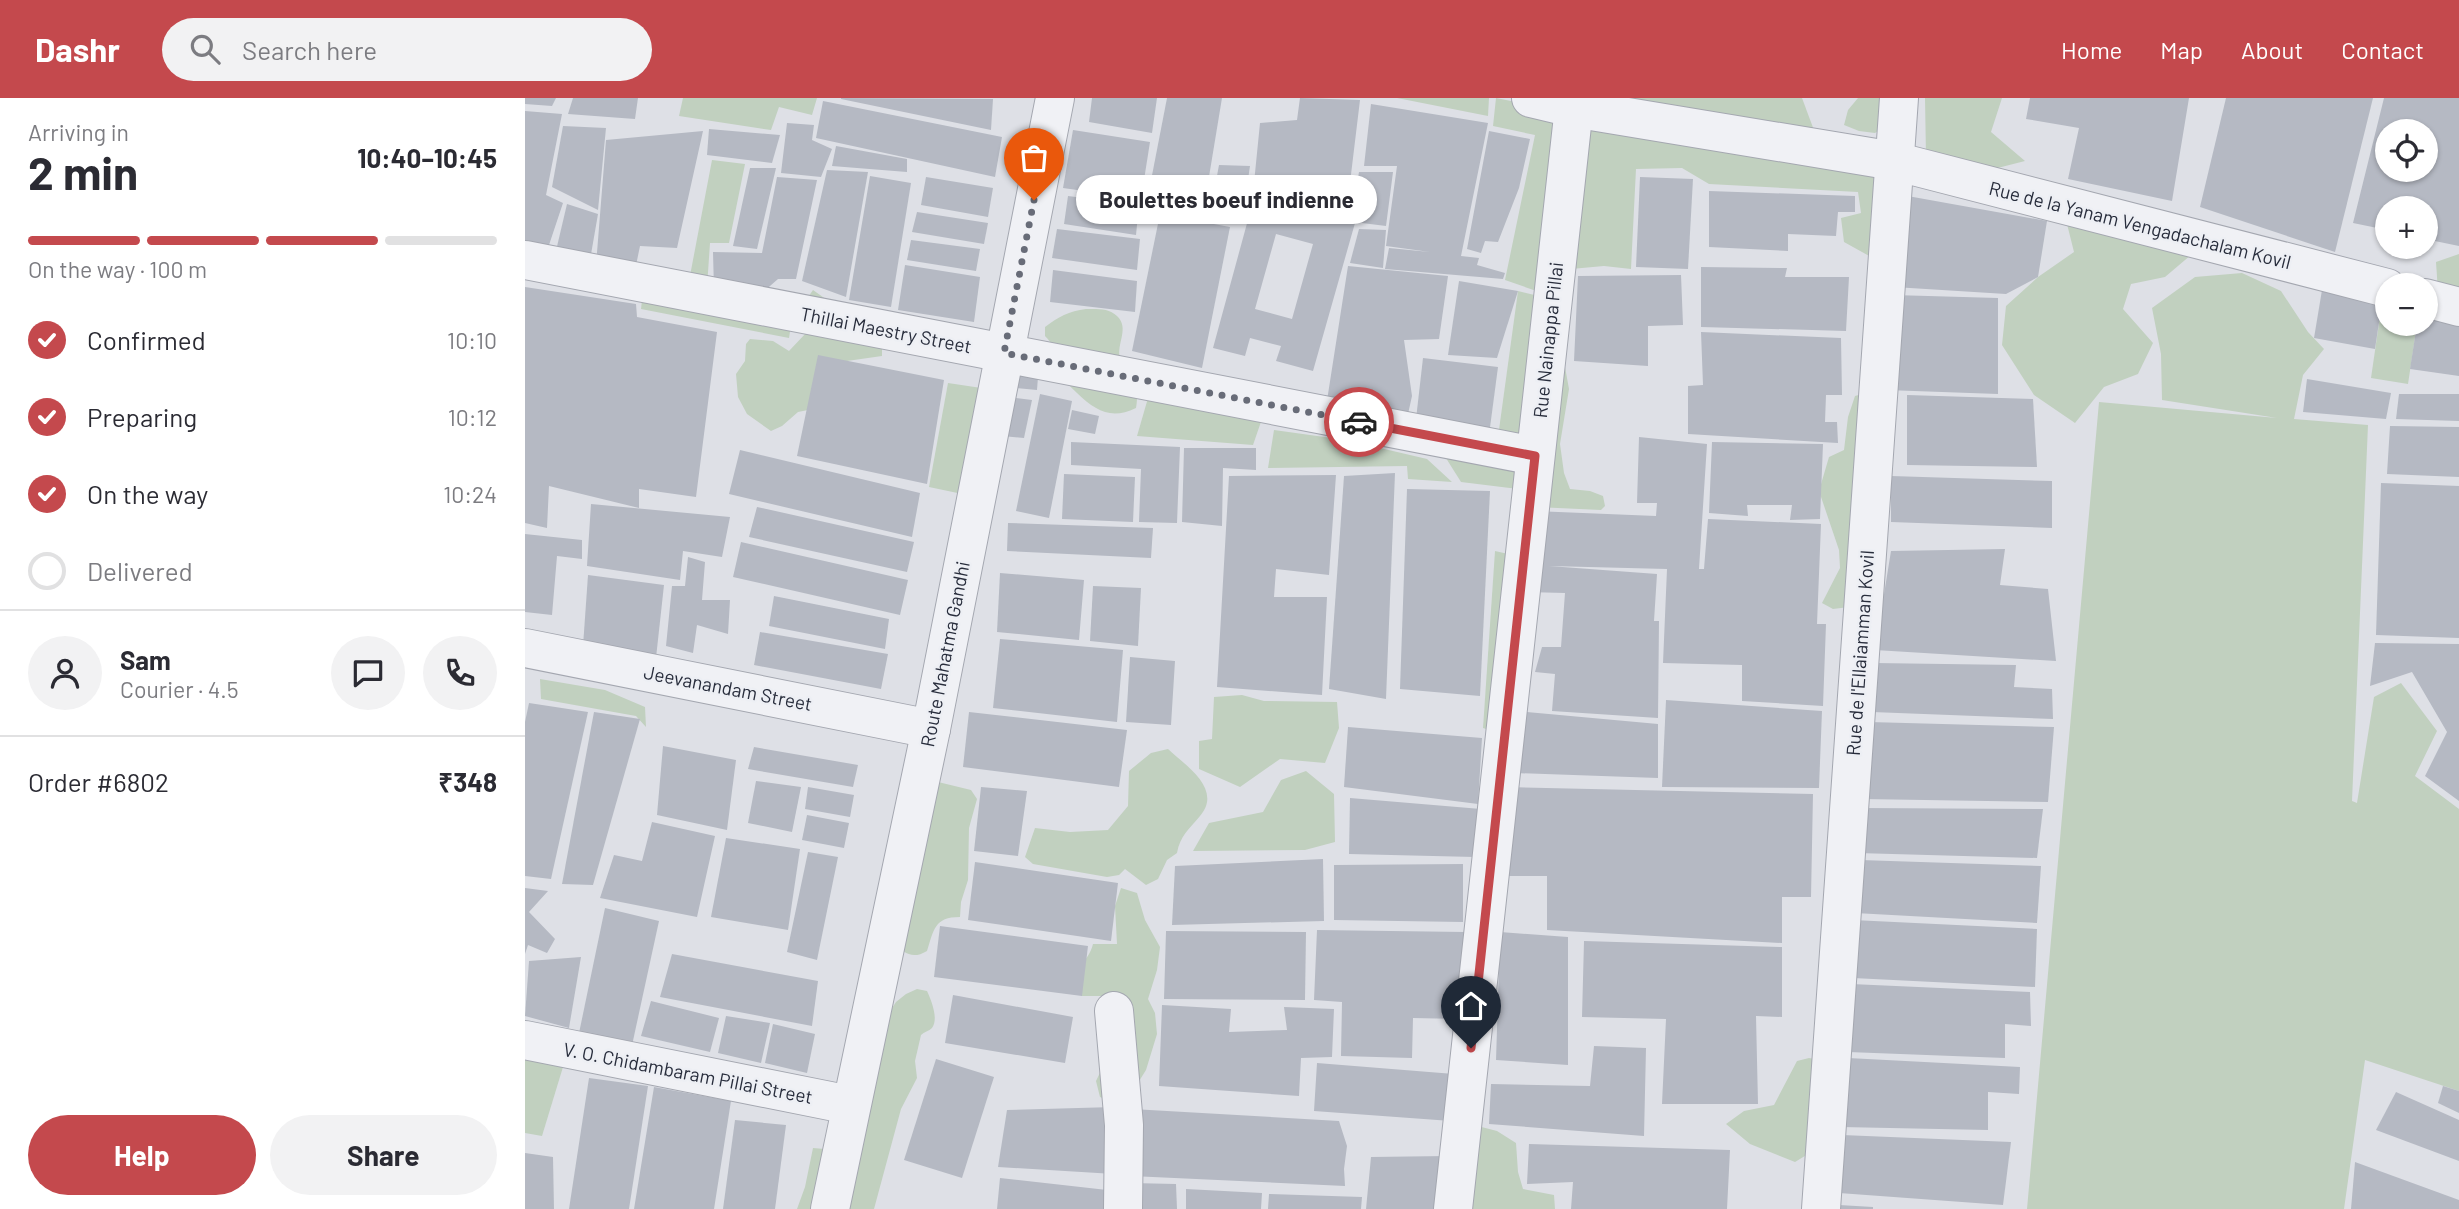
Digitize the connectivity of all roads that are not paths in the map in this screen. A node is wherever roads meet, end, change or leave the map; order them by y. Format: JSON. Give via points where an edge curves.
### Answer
{"nodes":[{"id":1,"x":1055,"y":98,"type":"edge"},
{"id":2,"x":1531,"y":98,"type":"edge"},
{"id":3,"x":1899,"y":98,"type":"edge"},
{"id":4,"x":1574,"y":103,"type":"edge"},
{"id":5,"x":1894,"y":161,"type":"junction"},
{"id":6,"x":525,"y":260,"type":"edge"},
{"id":7,"x":2375,"y":285,"type":"edge"},
{"id":8,"x":2438,"y":301,"type":"edge"},
{"id":9,"x":2459,"y":307,"type":"edge"},
{"id":10,"x":1004,"y":353,"type":"junction"},
{"id":11,"x":1535,"y":456,"type":"junction"},
{"id":12,"x":525,"y":648,"type":"edge"},
{"id":13,"x":931,"y":729,"type":"junction"},
{"id":14,"x":1114,"y":1011,"type":"dead end"},
{"id":15,"x":525,"y":1041,"type":"edge"},
{"id":16,"x":850,"y":1105,"type":"junction"},
{"id":17,"x":830,"y":1209,"type":"edge"},
{"id":18,"x":1123,"y":1209,"type":"edge"},
{"id":19,"x":1453,"y":1209,"type":"edge"},
{"id":20,"x":1821,"y":1209,"type":"edge"}],
"edges":[{"from":1,"to":10,"type":"street","name":"Route Mahatma Gandhi"},
{"from":2,"to":4,"type":"street","name":"Rue de la Yanam Vengadachalam Kovil"},
{"from":3,"to":5,"type":"street","name":"Rue de l'Ellaiamman Kovil"},
{"from":4,"to":5,"type":"street","name":"Rue de la Yanam Vengadachalam Kovil"},
{"from":4,"to":11,"type":"street","name":"Rue Nainappa Pillai"},
{"from":5,"to":7,"type":"street","name":"Rue de la Yanam Vengadachalam Kovil"},
{"from":5,"to":20,"type":"street","name":"Rue de l'Ellaiamman Kovil"},
{"from":6,"to":10,"type":"street","name":"Thillai Maestry Street"},
{"from":8,"to":9,"type":"street"},
{"from":10,"to":11,"type":"street","name":"Thillai Maestry Street"},
{"from":10,"to":13,"type":"street","name":"Route Mahatma Gandhi"},
{"from":11,"to":19,"type":"street","name":"Rue Nainappa Pillai"},
{"from":12,"to":13,"type":"street","name":"Jeevanandam Street"},
{"from":13,"to":16,"type":"street","name":"Route Mahatma Gandhi"},
{"from":14,"to":18,"type":"street","via":[[1124,1125]]},
{"from":15,"to":16,"type":"street","name":"V. O. Chidambaram Pillai Street"},
{"from":16,"to":17,"type":"street","name":"Route Mahatma Gandhi"}]}
